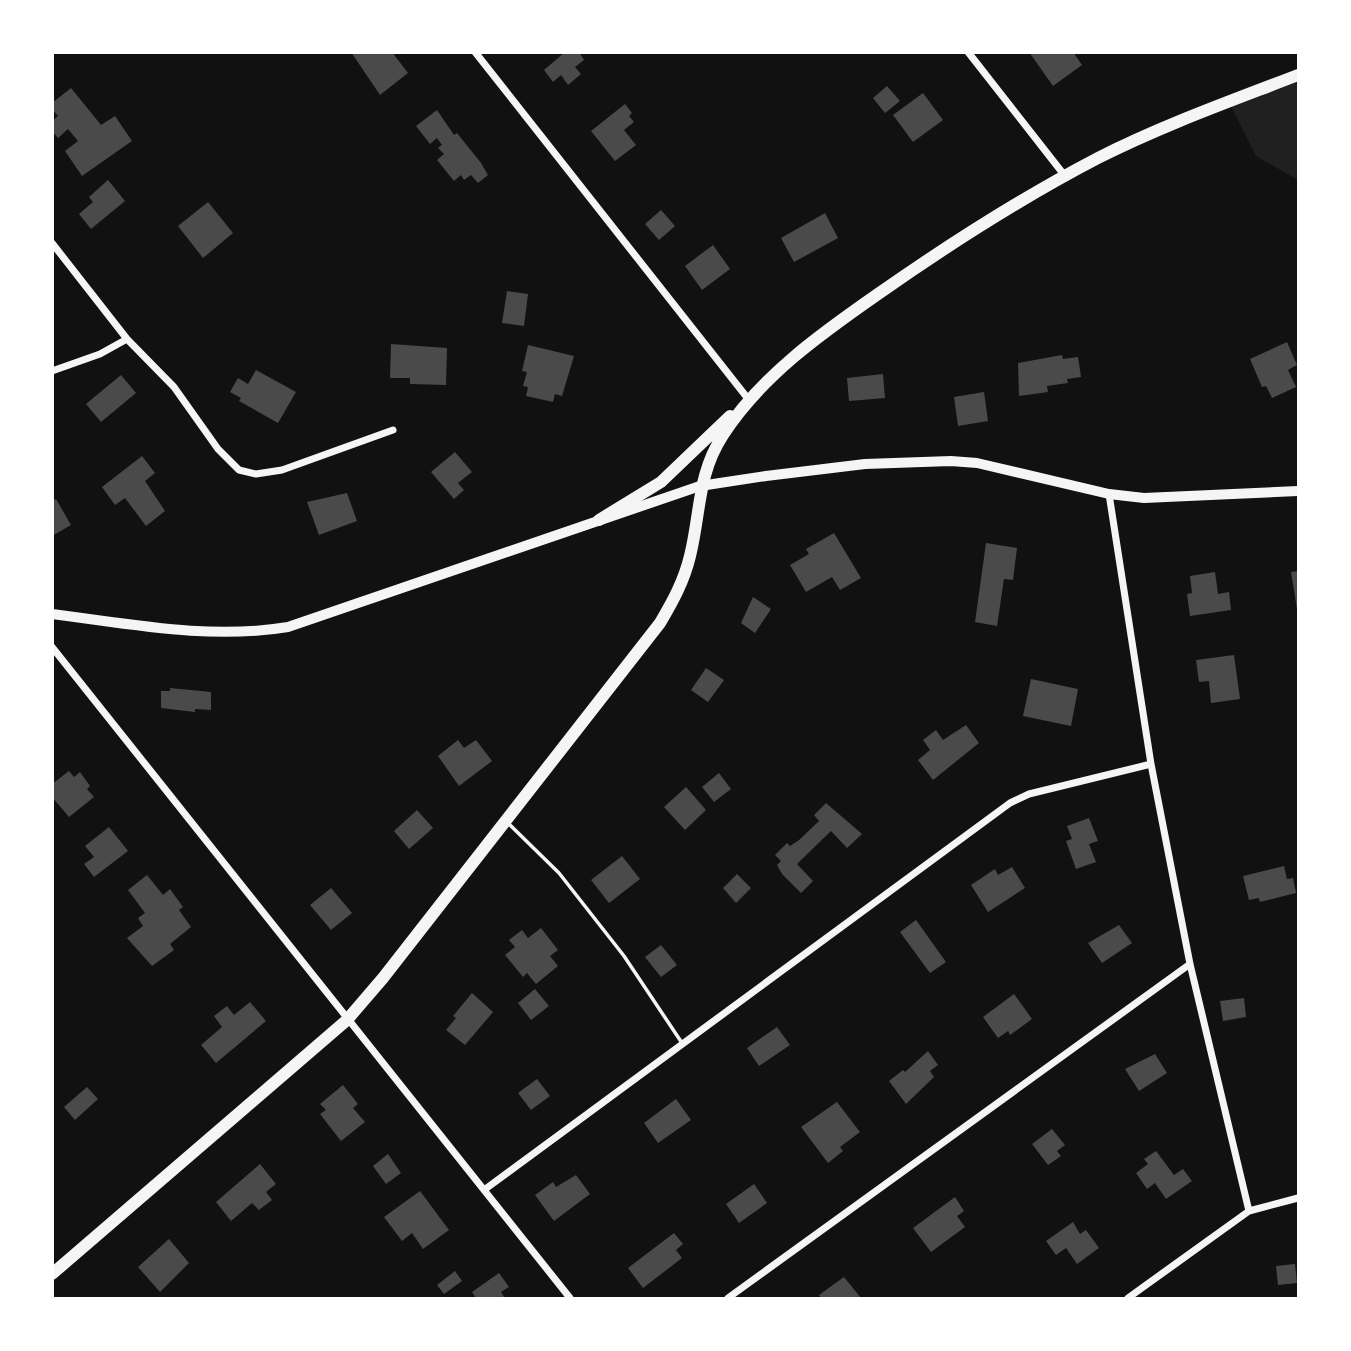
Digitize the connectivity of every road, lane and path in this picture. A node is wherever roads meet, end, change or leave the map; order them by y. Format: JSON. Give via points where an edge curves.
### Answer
{"nodes":[{"id":1,"x":475,"y":52,"type":"edge"},
{"id":2,"x":968,"y":52,"type":"edge"},
{"id":3,"x":1298,"y":75,"type":"edge"},
{"id":4,"x":1065,"y":176,"type":"junction"},
{"id":5,"x":52,"y":243,"type":"edge"},
{"id":6,"x":127,"y":339,"type":"junction"},
{"id":7,"x":52,"y":371,"type":"edge"},
{"id":8,"x":749,"y":400,"type":"junction"},
{"id":9,"x":393,"y":430,"type":"dead end"},
{"id":10,"x":700,"y":486,"type":"junction"},
{"id":11,"x":1298,"y":491,"type":"edge"},
{"id":12,"x":1109,"y":494,"type":"junction"},
{"id":13,"x":599,"y":520,"type":"junction"},
{"id":14,"x":52,"y":614,"type":"edge"},
{"id":15,"x":52,"y":647,"type":"edge"},
{"id":16,"x":1152,"y":764,"type":"junction"},
{"id":17,"x":505,"y":821,"type":"junction"},
{"id":18,"x":1190,"y":964,"type":"junction"},
{"id":19,"x":347,"y":1020,"type":"junction"},
{"id":20,"x":682,"y":1043,"type":"junction"},
{"id":21,"x":484,"y":1191,"type":"junction"},
{"id":22,"x":1298,"y":1198,"type":"edge"},
{"id":23,"x":1249,"y":1211,"type":"junction"},
{"id":24,"x":52,"y":1273,"type":"edge"},
{"id":25,"x":570,"y":1298,"type":"edge"},
{"id":26,"x":728,"y":1298,"type":"edge"},
{"id":27,"x":1128,"y":1298,"type":"edge"}],
"edges":[{"from":1,"to":8,"type":"street"},
{"from":2,"to":4,"type":"street"},
{"from":3,"to":4,"type":"main road","via":[[1165,127]]},
{"from":4,"to":8,"type":"main road","via":[[861,306]]},
{"from":5,"to":6,"type":"street"},
{"from":6,"to":7,"type":"street"},
{"from":6,"to":9,"type":"street","via":[[174,387],[226,460],[248,473],[282,470]]},
{"from":8,"to":10,"type":"main road","via":[[720,439]]},
{"from":8,"to":13,"type":"main road","via":[[661,482]]},
{"from":10,"to":12,"type":"street","via":[[865,464],[939,461],[977,463]]},
{"from":10,"to":13,"type":"street"},
{"from":10,"to":17,"type":"main road","via":[[691,553],[672,604]]},
{"from":11,"to":12,"type":"street","via":[[1144,498]]},
{"from":12,"to":16,"type":"street"},
{"from":13,"to":14,"type":"street","via":[[288,627],[261,632],[207,632]]},
{"from":15,"to":19,"type":"street"},
{"from":16,"to":18,"type":"street"},
{"from":16,"to":20,"type":"street","via":[[1010,803]]},
{"from":17,"to":19,"type":"main road"},
{"from":17,"to":20,"type":"lane","via":[[559,873],[624,956]]},
{"from":18,"to":23,"type":"street"},
{"from":18,"to":26,"type":"street"},
{"from":19,"to":21,"type":"street"},
{"from":19,"to":24,"type":"main road"},
{"from":20,"to":21,"type":"street"},
{"from":21,"to":25,"type":"street"},
{"from":22,"to":23,"type":"street"},
{"from":23,"to":27,"type":"street"}]}
